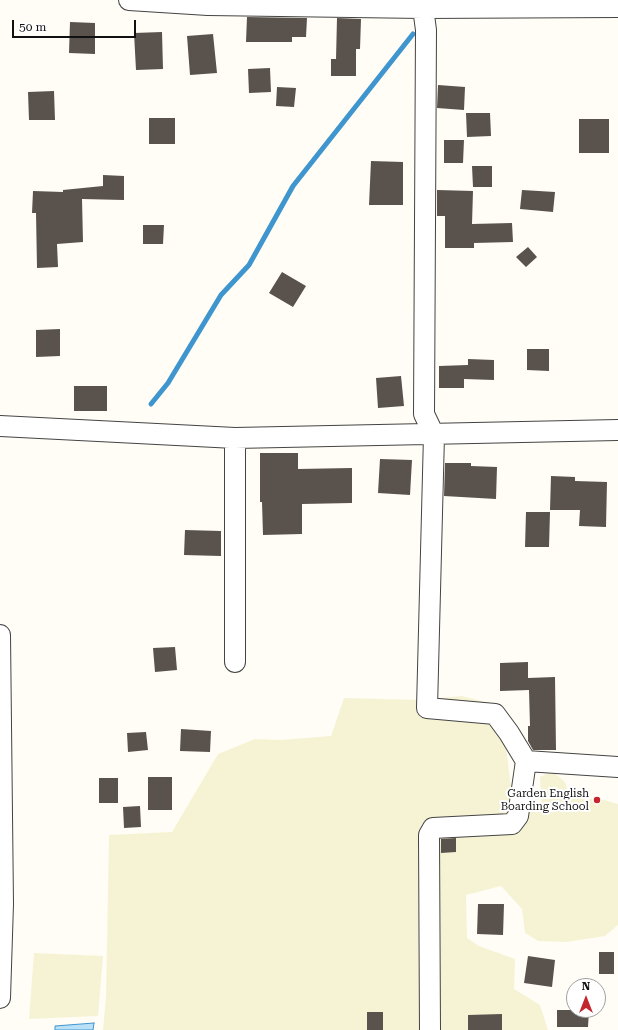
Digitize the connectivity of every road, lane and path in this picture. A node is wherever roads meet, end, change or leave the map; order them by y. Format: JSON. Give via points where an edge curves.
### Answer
{"nodes":[{"id":1,"x":129,"y":0,"type":"edge"},
{"id":2,"x":423,"y":4,"type":"edge"},
{"id":3,"x":618,"y":6,"type":"edge"},
{"id":4,"x":0,"y":426,"type":"edge"},
{"id":5,"x":618,"y":430,"type":"edge"},
{"id":6,"x":434,"y":435,"type":"junction"},
{"id":7,"x":235,"y":438,"type":"junction"},
{"id":8,"x":0,"y":635,"type":"edge"},
{"id":9,"x":235,"y":662,"type":"dead end"},
{"id":10,"x":526,"y":761,"type":"junction"},
{"id":11,"x":618,"y":767,"type":"edge"},
{"id":12,"x":0,"y":998,"type":"edge"},
{"id":13,"x":430,"y":1030,"type":"edge"}],
"edges":[{"from":1,"to":2,"type":"street","via":[[208,5]]},
{"from":2,"to":3,"type":"street"},
{"from":2,"to":6,"type":"street","via":[[426,30],[424,414]]},
{"from":4,"to":7,"type":"street"},
{"from":5,"to":6,"type":"street"},
{"from":6,"to":7,"type":"street"},
{"from":6,"to":10,"type":"street","via":[[427,708],[495,714]]},
{"from":7,"to":9,"type":"street"},
{"from":8,"to":12,"type":"street","via":[[3,888]]},
{"from":10,"to":11,"type":"street"},
{"from":10,"to":13,"type":"street","via":[[518,816],[512,824],[433,828],[429,835]]}]}
